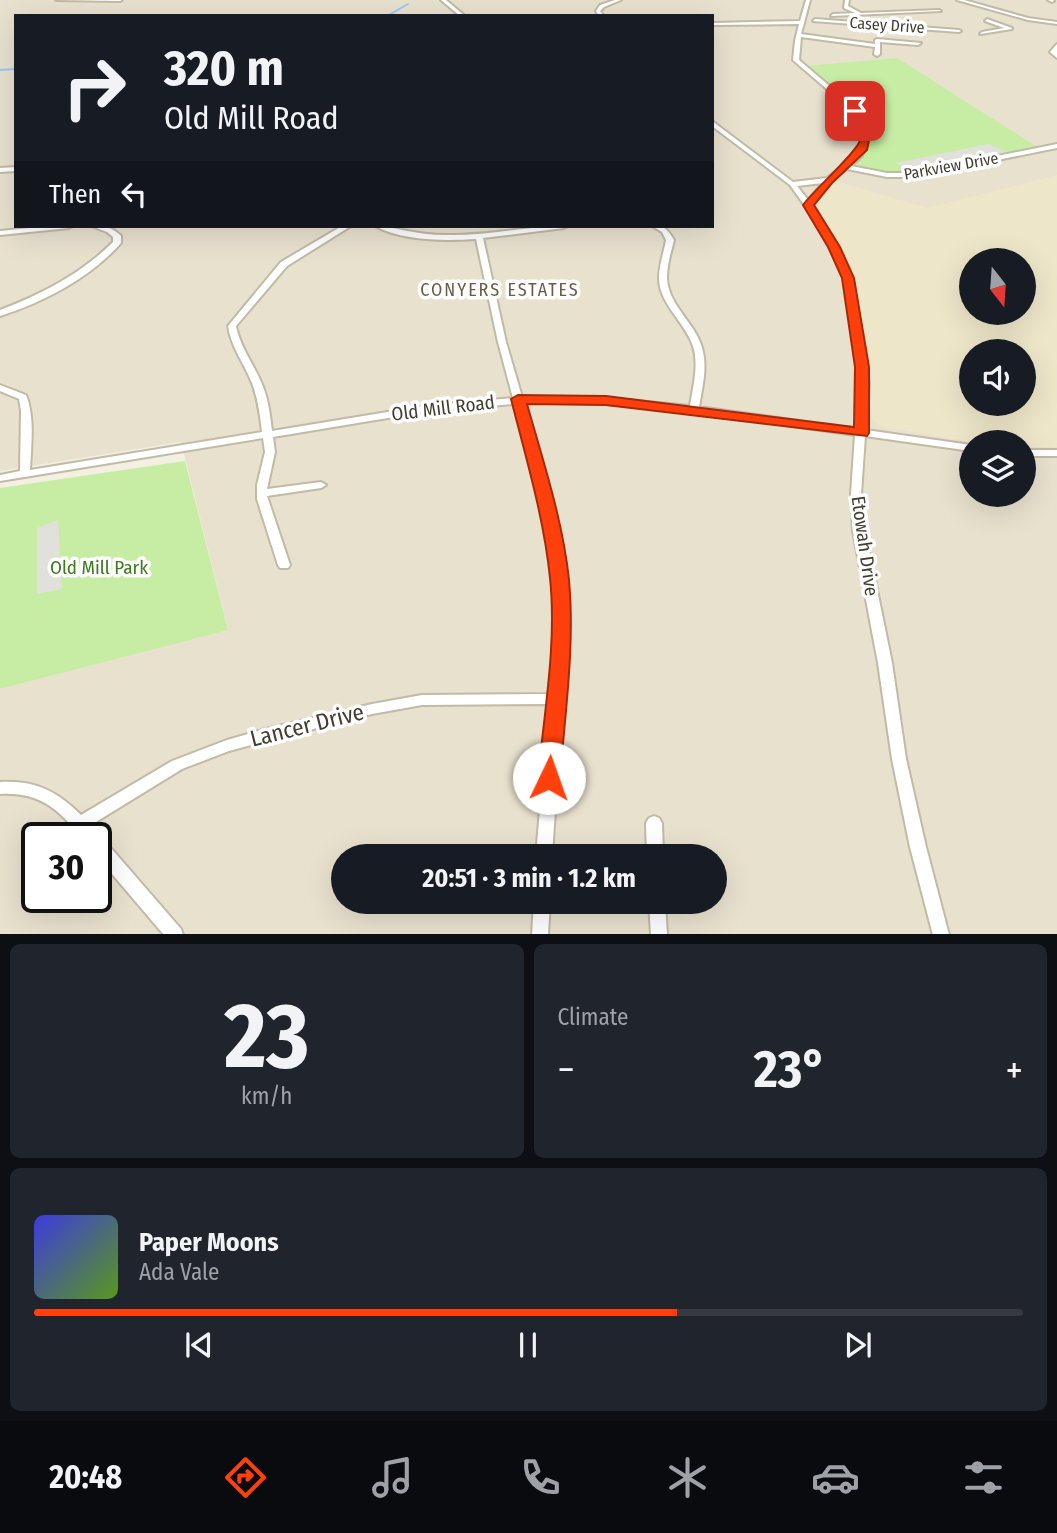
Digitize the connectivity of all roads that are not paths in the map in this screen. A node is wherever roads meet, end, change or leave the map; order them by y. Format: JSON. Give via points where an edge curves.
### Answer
{"nodes":[{"id":1,"x":58,"y":0,"type":"edge"},
{"id":2,"x":120,"y":0,"type":"edge"},
{"id":3,"x":443,"y":0,"type":"edge"},
{"id":4,"x":619,"y":0,"type":"edge"},
{"id":5,"x":808,"y":0,"type":"edge"},
{"id":6,"x":847,"y":0,"type":"edge"},
{"id":7,"x":959,"y":0,"type":"edge"},
{"id":8,"x":939,"y":11,"type":"dead end"},
{"id":9,"x":806,"y":13,"type":"junction"},
{"id":10,"x":460,"y":14,"type":"edge"},
{"id":11,"x":600,"y":14,"type":"edge"},
{"id":12,"x":903,"y":14,"type":"junction"},
{"id":13,"x":862,"y":15,"type":"junction"},
{"id":14,"x":1011,"y":15,"type":"junction"},
{"id":15,"x":815,"y":20,"type":"dead end"},
{"id":16,"x":803,"y":22,"type":"junction"},
{"id":17,"x":1057,"y":23,"type":"edge"},
{"id":18,"x":714,"y":24,"type":"edge"},
{"id":19,"x":868,"y":24,"type":"junction"},
{"id":20,"x":930,"y":28,"type":"junction"},
{"id":21,"x":959,"y":31,"type":"dead end"},
{"id":22,"x":982,"y":33,"type":"dead end"},
{"id":23,"x":799,"y":35,"type":"junction"},
{"id":24,"x":918,"y":43,"type":"dead end"},
{"id":25,"x":878,"y":46,"type":"junction"},
{"id":26,"x":1057,"y":46,"type":"edge"},
{"id":27,"x":877,"y":54,"type":"dead end"},
{"id":28,"x":1057,"y":56,"type":"edge"},
{"id":29,"x":714,"y":125,"type":"edge"},
{"id":30,"x":1057,"y":146,"type":"edge"},
{"id":31,"x":845,"y":167,"type":"junction"},
{"id":32,"x":828,"y":180,"type":"junction"},
{"id":33,"x":792,"y":184,"type":"junction"},
{"id":34,"x":821,"y":189,"type":"junction"},
{"id":35,"x":808,"y":205,"type":"junction"},
{"id":36,"x":49,"y":228,"type":"edge"},
{"id":37,"x":102,"y":228,"type":"edge"},
{"id":38,"x":344,"y":228,"type":"edge"},
{"id":39,"x":388,"y":228,"type":"edge"},
{"id":40,"x":549,"y":228,"type":"edge"},
{"id":41,"x":659,"y":228,"type":"edge"},
{"id":42,"x":0,"y":233,"type":"edge"},
{"id":43,"x":479,"y":237,"type":"junction"},
{"id":44,"x":0,"y":313,"type":"edge"},
{"id":45,"x":0,"y":388,"type":"edge"},
{"id":46,"x":518,"y":399,"type":"junction"},
{"id":47,"x":694,"y":410,"type":"junction"},
{"id":48,"x":862,"y":433,"type":"junction"},
{"id":49,"x":268,"y":436,"type":"junction"},
{"id":50,"x":959,"y":446,"type":"edge"},
{"id":51,"x":1036,"y":453,"type":"edge"},
{"id":52,"x":1057,"y":453,"type":"edge"},
{"id":53,"x":25,"y":474,"type":"junction"},
{"id":54,"x":0,"y":478,"type":"edge"},
{"id":55,"x":321,"y":485,"type":"dead end"},
{"id":56,"x":262,"y":493,"type":"junction"},
{"id":57,"x":284,"y":565,"type":"dead end"},
{"id":58,"x":554,"y":699,"type":"junction"},
{"id":59,"x":0,"y":788,"type":"edge"},
{"id":60,"x":78,"y":822,"type":"edge"},
{"id":61,"x":83,"y":822,"type":"edge"},
{"id":62,"x":654,"y":823,"type":"dead end"},
{"id":63,"x":545,"y":844,"type":"edge"},
{"id":64,"x":655,"y":844,"type":"edge"},
{"id":65,"x":112,"y":861,"type":"edge"},
{"id":66,"x":541,"y":914,"type":"edge"},
{"id":67,"x":658,"y":914,"type":"edge"},
{"id":68,"x":175,"y":934,"type":"edge"},
{"id":69,"x":540,"y":934,"type":"edge"},
{"id":70,"x":659,"y":934,"type":"edge"},
{"id":71,"x":941,"y":934,"type":"edge"}],
"edges":[{"from":1,"to":2,"type":"street"},
{"from":3,"to":10,"type":"street"},
{"from":4,"to":11,"type":"street","via":[[602,6]]},
{"from":5,"to":9,"type":"street"},
{"from":6,"to":13,"type":"street","via":[[846,8]]},
{"from":7,"to":14,"type":"street"},
{"from":8,"to":12,"type":"street"},
{"from":9,"to":13,"type":"street"},
{"from":9,"to":16,"type":"street"},
{"from":12,"to":13,"type":"street"},
{"from":12,"to":20,"type":"street"},
{"from":13,"to":19,"type":"street"},
{"from":14,"to":17,"type":"street"},
{"from":14,"to":22,"type":"street","via":[[987,20],[1010,29]]},
{"from":15,"to":19,"type":"street","name":"Casey Drive"},
{"from":16,"to":18,"type":"street"},
{"from":16,"to":23,"type":"street"},
{"from":19,"to":20,"type":"street","name":"Casey Drive"},
{"from":20,"to":21,"type":"street","name":"Casey Drive"},
{"from":23,"to":25,"type":"street"},
{"from":23,"to":31,"type":"street","via":[[794,54],[799,65],[850,106],[862,124],[865,144]]},
{"from":24,"to":25,"type":"street","via":[[877,40]]},
{"from":25,"to":27,"type":"street"},
{"from":26,"to":28,"type":"street","via":[[1053,52]]},
{"from":29,"to":33,"type":"street","name":"Etowah Drive"},
{"from":30,"to":31,"type":"street","name":"Parkview Drive","via":[[908,176]]},
{"from":31,"to":32,"type":"street"},
{"from":32,"to":33,"type":"street"},
{"from":32,"to":34,"type":"street"},
{"from":33,"to":34,"type":"street"},
{"from":33,"to":35,"type":"street","name":"Etowah Drive"},
{"from":34,"to":35,"type":"street"},
{"from":35,"to":48,"type":"street","name":"Etowah Drive","via":[[848,278],[862,367]]},
{"from":36,"to":42,"type":"street"},
{"from":37,"to":44,"type":"street","via":[[117,236],[117,243],[106,255],[58,288]]},
{"from":38,"to":49,"type":"street","via":[[284,264],[232,326],[261,393]]},
{"from":39,"to":43,"type":"street","via":[[431,237]]},
{"from":40,"to":43,"type":"street"},
{"from":41,"to":47,"type":"street","via":[[670,240],[663,278],[666,292],[698,346],[701,366]]},
{"from":43,"to":46,"type":"street"},
{"from":45,"to":53,"type":"street","via":[[23,397]]},
{"from":46,"to":47,"type":"street","name":"Old Mill Road"},
{"from":46,"to":49,"type":"street","name":"Old Mill Road"},
{"from":46,"to":58,"type":"street","via":[[545,498],[559,580],[560,642]]},
{"from":47,"to":48,"type":"street","name":"Old Mill Road"},
{"from":48,"to":50,"type":"street","name":"Old Mill Road"},
{"from":48,"to":71,"type":"street","name":"Etowah Drive","via":[[856,494],[859,531],[899,759]]},
{"from":49,"to":53,"type":"street","name":"Old Mill Road"},
{"from":49,"to":56,"type":"street","via":[[270,460]]},
{"from":51,"to":52,"type":"street"},
{"from":53,"to":54,"type":"street","name":"Old Mill Road"},
{"from":55,"to":56,"type":"street"},
{"from":56,"to":57,"type":"street"},
{"from":58,"to":61,"type":"street","name":"Lancer Drive","via":[[422,700],[266,735],[177,765]]},
{"from":58,"to":63,"type":"street"},
{"from":59,"to":60,"type":"street","via":[[17,786],[50,795]]},
{"from":62,"to":64,"type":"street"},
{"from":65,"to":68,"type":"street"},
{"from":66,"to":69,"type":"street"},
{"from":67,"to":70,"type":"street"}]}
